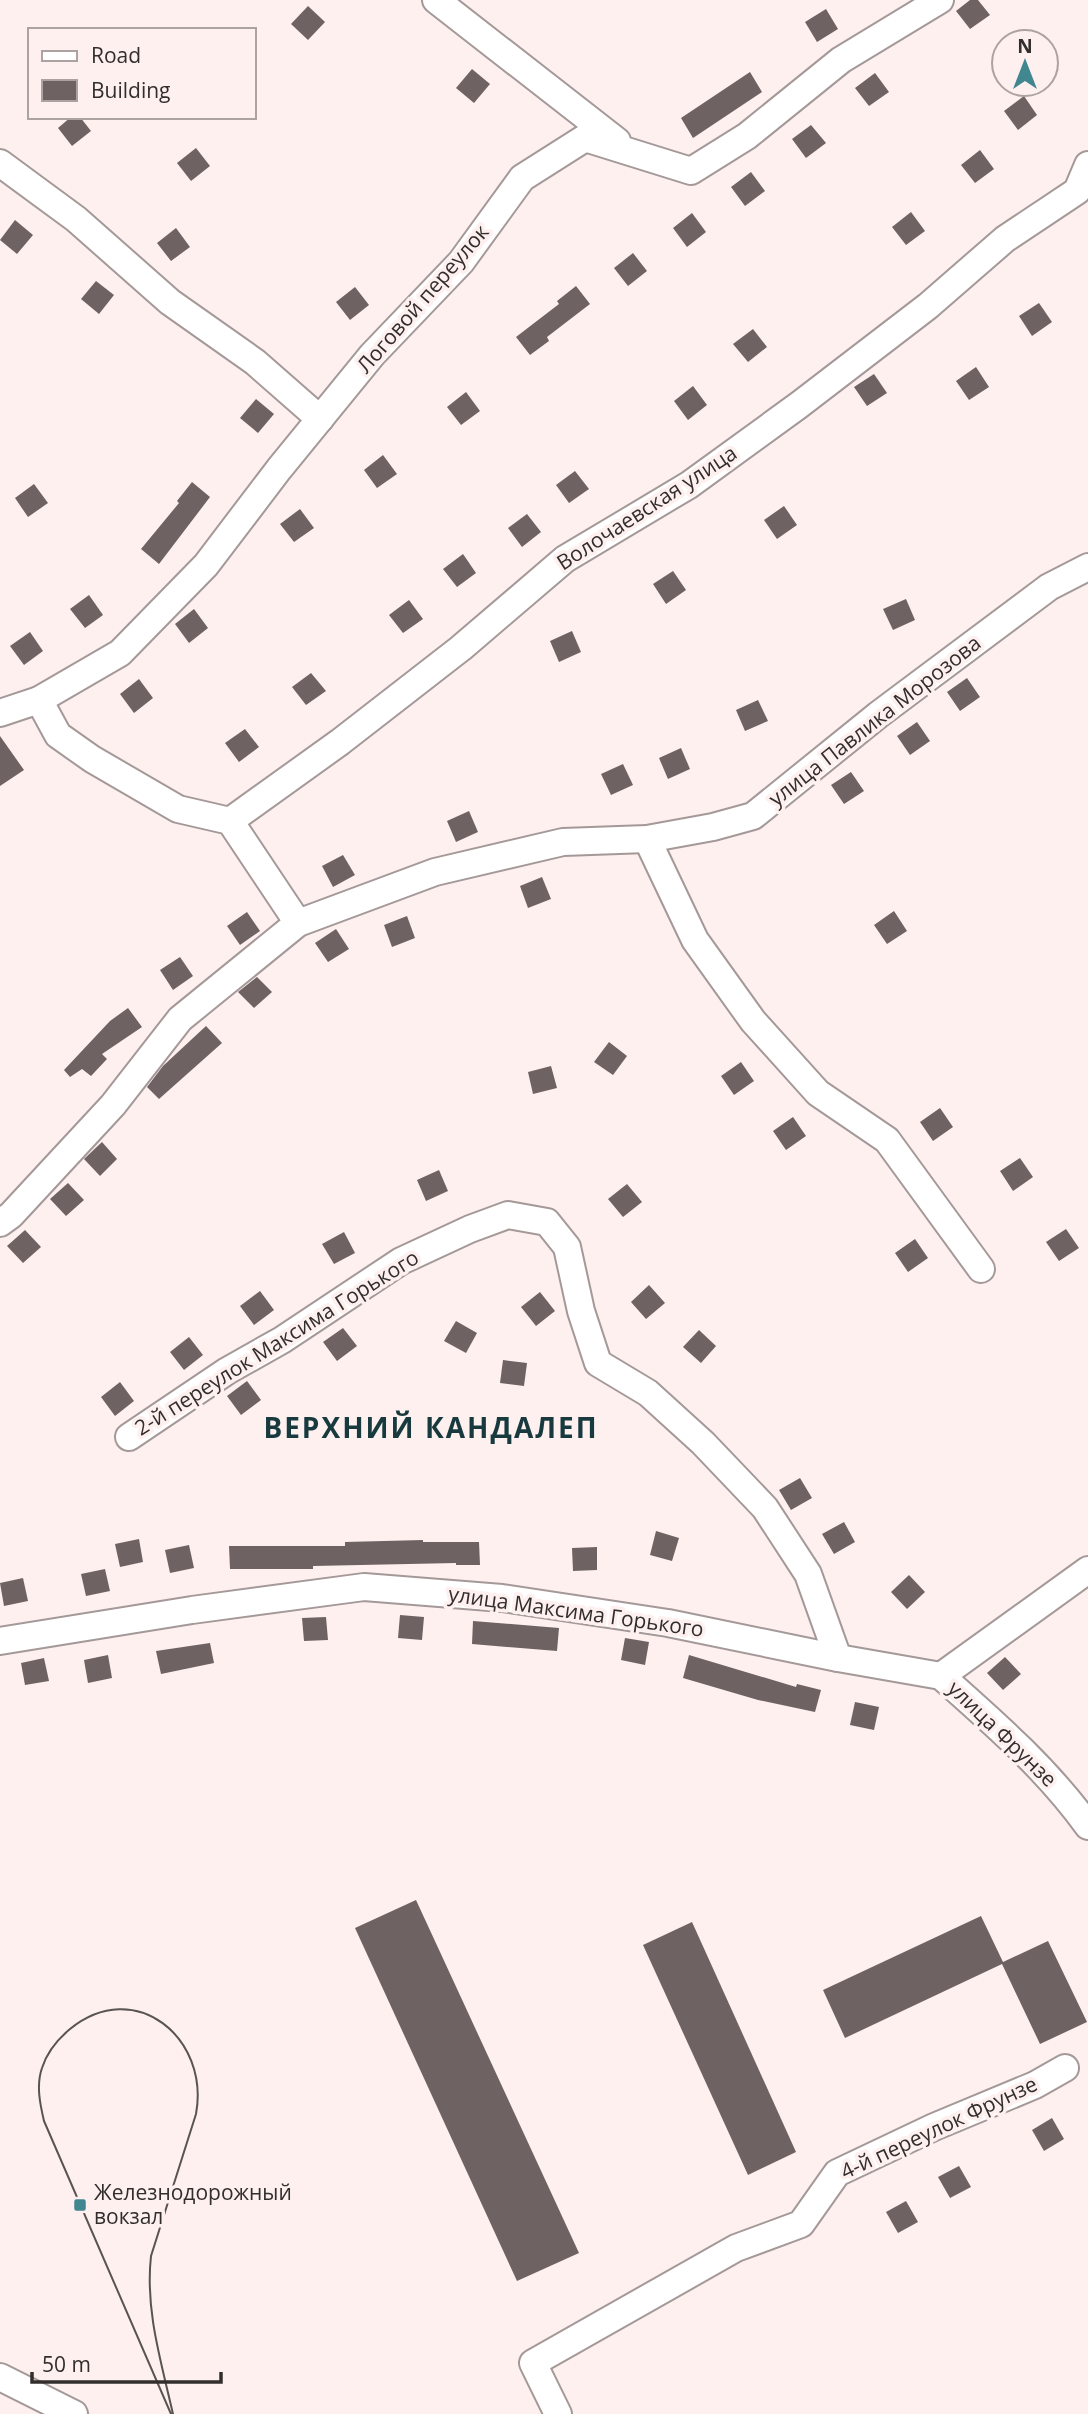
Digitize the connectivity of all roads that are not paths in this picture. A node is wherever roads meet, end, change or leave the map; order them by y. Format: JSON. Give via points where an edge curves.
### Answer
{"nodes":[{"id":1,"x":436,"y":0,"type":"edge"},
{"id":2,"x":940,"y":0,"type":"edge"},
{"id":3,"x":635,"y":155,"type":"junction"},
{"id":4,"x":0,"y":163,"type":"edge"},
{"id":5,"x":1088,"y":165,"type":"edge"},
{"id":6,"x":320,"y":419,"type":"junction"},
{"id":7,"x":1088,"y":567,"type":"edge"},
{"id":8,"x":39,"y":700,"type":"junction"},
{"id":9,"x":0,"y":713,"type":"edge"},
{"id":10,"x":230,"y":821,"type":"junction"},
{"id":11,"x":648,"y":839,"type":"junction"},
{"id":12,"x":298,"y":923,"type":"junction"},
{"id":13,"x":0,"y":1223,"type":"edge"},
{"id":14,"x":981,"y":1269,"type":"dead end"},
{"id":15,"x":129,"y":1437,"type":"dead end"},
{"id":16,"x":1088,"y":1570,"type":"edge"},
{"id":17,"x":0,"y":1641,"type":"edge"},
{"id":18,"x":838,"y":1658,"type":"junction"},
{"id":19,"x":941,"y":1676,"type":"junction"},
{"id":20,"x":1088,"y":1826,"type":"edge"},
{"id":21,"x":1065,"y":2067,"type":"dead end"},
{"id":22,"x":0,"y":2377,"type":"edge"},
{"id":23,"x":74,"y":2414,"type":"edge"},
{"id":24,"x":558,"y":2414,"type":"edge"}],
"edges":[{"from":1,"to":3,"type":"street","name":"Логовой переулок"},
{"from":2,"to":3,"type":"street","name":"Логовой переулок","via":[[841,60],[747,136],[691,172]]},
{"from":3,"to":6,"type":"street","name":"Логовой переулок","via":[[585,138],[522,178],[461,262],[372,355]]},
{"from":4,"to":6,"type":"street","via":[[76,219],[170,302],[255,362]]},
{"from":5,"to":10,"type":"street","name":"Волочаевская улица","via":[[1076,191],[1005,239],[928,306],[810,397],[689,485],[565,559],[461,648]]},
{"from":6,"to":8,"type":"street","name":"Логовой переулок","via":[[206,565],[120,653]]},
{"from":7,"to":11,"type":"street","name":"улица Павлика Морозова","via":[[1038,595],[753,816]]},
{"from":8,"to":9,"type":"street","name":"Логовой переулок"},
{"from":8,"to":10,"type":"street","via":[[58,735],[92,759],[178,809]]},
{"from":10,"to":12,"type":"street"},
{"from":11,"to":12,"type":"street","name":"улица Павлика Морозова","via":[[563,842],[435,872]]},
{"from":11,"to":14,"type":"street","via":[[695,940],[753,1021],[818,1093],[887,1140]]},
{"from":12,"to":13,"type":"street","name":"улица Павлика Морозова","via":[[180,1019],[113,1105]]},
{"from":15,"to":18,"type":"street","name":"2-й переулок Максима Горького","via":[[401,1261],[508,1215],[547,1222],[567,1247],[598,1363],[649,1393],[765,1508],[808,1574]]},
{"from":16,"to":19,"type":"street"},
{"from":17,"to":18,"type":"street","name":"улица Максима Горького","via":[[364,1587],[502,1598],[668,1622]]},
{"from":18,"to":19,"type":"street","name":"улица Максима Горького"},
{"from":19,"to":20,"type":"street","name":"улица Фрунзе","via":[[998,1726],[1065,1795]]},
{"from":21,"to":24,"type":"street","name":"4-й переулок Фрунзе","via":[[1035,2085],[837,2173],[801,2224],[736,2248],[533,2363]]},
{"from":22,"to":23,"type":"street"}]}
